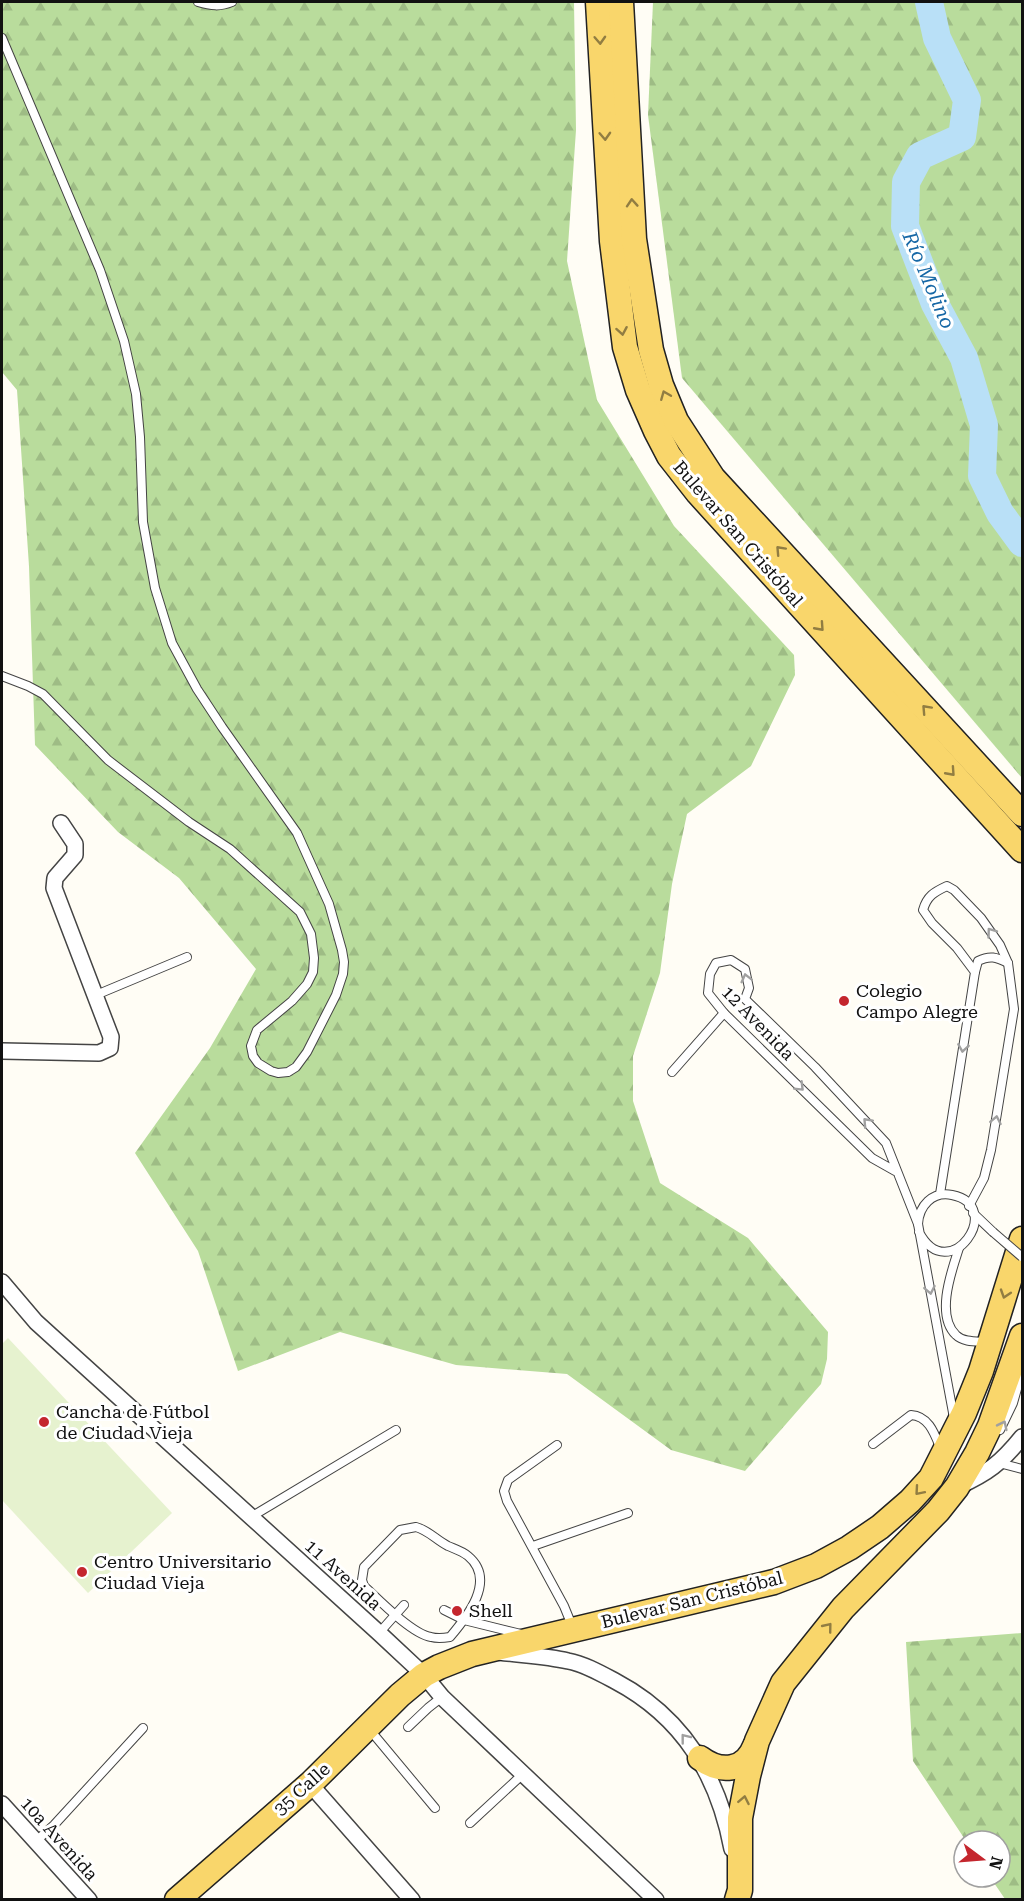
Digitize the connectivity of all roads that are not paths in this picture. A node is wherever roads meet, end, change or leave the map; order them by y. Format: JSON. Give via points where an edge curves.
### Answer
{"nodes":[{"id":1,"x":198,"y":2,"type":"edge"},
{"id":2,"x":232,"y":2,"type":"edge"},
{"id":3,"x":598,"y":2,"type":"edge"},
{"id":4,"x":621,"y":2,"type":"edge"},
{"id":5,"x":2,"y":38,"type":"edge"},
{"id":6,"x":613,"y":77,"type":"junction"},
{"id":7,"x":2,"y":676,"type":"edge"},
{"id":8,"x":1023,"y":814,"type":"edge"},
{"id":9,"x":61,"y":823,"type":"dead end"},
{"id":10,"x":1023,"y":850,"type":"edge"},
{"id":11,"x":187,"y":957,"type":"dead end"},
{"id":12,"x":1008,"y":963,"type":"junction"},
{"id":13,"x":975,"y":972,"type":"junction"},
{"id":14,"x":96,"y":995,"type":"junction"},
{"id":15,"x":724,"y":1013,"type":"junction"},
{"id":16,"x":2,"y":1051,"type":"edge"},
{"id":17,"x":672,"y":1072,"type":"dead end"},
{"id":18,"x":896,"y":1171,"type":"junction"},
{"id":19,"x":940,"y":1194,"type":"junction"},
{"id":20,"x":971,"y":1209,"type":"junction"},
{"id":21,"x":918,"y":1228,"type":"junction"},
{"id":22,"x":1023,"y":1239,"type":"edge"},
{"id":23,"x":959,"y":1248,"type":"junction"},
{"id":24,"x":1023,"y":1257,"type":"edge"},
{"id":25,"x":2,"y":1282,"type":"edge"},
{"id":26,"x":1023,"y":1336,"type":"edge"},
{"id":27,"x":990,"y":1342,"type":"junction"},
{"id":28,"x":1023,"y":1371,"type":"edge"},
{"id":29,"x":956,"y":1428,"type":"junction"},
{"id":30,"x":396,"y":1430,"type":"dead end"},
{"id":31,"x":1023,"y":1437,"type":"edge"},
{"id":32,"x":995,"y":1440,"type":"dead end"},
{"id":33,"x":873,"y":1444,"type":"dead end"},
{"id":34,"x":557,"y":1445,"type":"dead end"},
{"id":35,"x":943,"y":1453,"type":"junction"},
{"id":36,"x":992,"y":1461,"type":"junction"},
{"id":37,"x":1023,"y":1469,"type":"edge"},
{"id":38,"x":967,"y":1482,"type":"junction"},
{"id":39,"x":628,"y":1513,"type":"dead end"},
{"id":40,"x":250,"y":1517,"type":"junction"},
{"id":41,"x":533,"y":1546,"type":"junction"},
{"id":42,"x":404,"y":1605,"type":"dead end"},
{"id":43,"x":444,"y":1610,"type":"dead end"},
{"id":44,"x":395,"y":1615,"type":"junction"},
{"id":45,"x":464,"y":1620,"type":"junction"},
{"id":46,"x":573,"y":1629,"type":"junction"},
{"id":47,"x":379,"y":1633,"type":"junction"},
{"id":48,"x":530,"y":1640,"type":"junction"},
{"id":49,"x":490,"y":1651,"type":"junction"},
{"id":50,"x":424,"y":1675,"type":"junction"},
{"id":51,"x":400,"y":1695,"type":"junction"},
{"id":52,"x":442,"y":1697,"type":"junction"},
{"id":53,"x":368,"y":1727,"type":"junction"},
{"id":54,"x":408,"y":1727,"type":"dead end"},
{"id":55,"x":143,"y":1728,"type":"dead end"},
{"id":56,"x":757,"y":1741,"type":"junction"},
{"id":57,"x":700,"y":1758,"type":"junction"},
{"id":58,"x":311,"y":1773,"type":"junction"},
{"id":59,"x":523,"y":1774,"type":"junction"},
{"id":60,"x":435,"y":1808,"type":"dead end"},
{"id":61,"x":4,"y":1813,"type":"edge"},
{"id":62,"x":470,"y":1823,"type":"dead end"},
{"id":63,"x":35,"y":1842,"type":"junction"},
{"id":64,"x":738,"y":1895,"type":"edge"},
{"id":65,"x":89,"y":1899,"type":"edge"},
{"id":66,"x":165,"y":1899,"type":"edge"},
{"id":67,"x":177,"y":1899,"type":"edge"},
{"id":68,"x":412,"y":1899,"type":"edge"},
{"id":69,"x":656,"y":1899,"type":"edge"}],
"edges":[{"from":1,"to":2,"type":"lane","via":[[212,6]]},
{"from":3,"to":6,"type":"main road","name":"Bulevar San Cristóbal","one_way":true},
{"from":4,"to":6,"type":"main road","name":"Bulevar San Cristóbal"},
{"from":5,"to":7,"type":"lane","via":[[100,270],[124,342],[136,394],[143,522],[155,588],[172,643],[197,689],[297,833],[330,904],[342,950],[343,974],[332,1004],[296,1067],[288,1072],[271,1071],[258,1063],[250,1046],[257,1030],[292,1001],[313,972],[311,934],[300,912],[230,849],[108,760],[43,694]]},
{"from":8,"to":6,"type":"main road","name":"Bulevar San Cristóbal","one_way":true,"via":[[713,478],[675,422],[661,386],[644,313]]},
{"from":6,"to":10,"type":"main road","name":"Bulevar San Cristóbal","one_way":true,"via":[[612,240],[623,336],[638,390],[665,448],[698,493]]},
{"from":9,"to":14,"type":"street","via":[[75,844],[75,855],[55,878],[54,888]]},
{"from":11,"to":14,"type":"lane"},
{"from":12,"to":13,"type":"lane","via":[[988,956],[978,961]]},
{"from":12,"to":13,"type":"lane","one_way":true,"via":[[981,918],[947,886],[934,892],[923,910]]},
{"from":20,"to":12,"type":"lane","one_way":true,"via":[[984,1178],[1014,1009]]},
{"from":13,"to":19,"type":"lane","one_way":true},
{"from":14,"to":16,"type":"street","via":[[111,1037],[110,1048],[99,1053]]},
{"from":15,"to":17,"type":"lane"},
{"from":15,"to":18,"type":"lane","name":"12 Avenida","one_way":true,"via":[[872,1158]]},
{"from":18,"to":15,"type":"lane","name":"12 Avenida","one_way":true,"via":[[886,1143],[745,999],[749,988],[745,969],[731,960],[716,963],[710,974],[708,993]]},
{"from":18,"to":21,"type":"lane","name":"12 Avenida"},
{"from":19,"to":20,"type":"lane","via":[[956,1196]]},
{"from":19,"to":21,"type":"lane","via":[[921,1208]]},
{"from":20,"to":23,"type":"lane","via":[[974,1229]]},
{"from":20,"to":24,"type":"lane","bridge":true},
{"from":21,"to":23,"type":"lane","via":[[923,1239],[936,1249]]},
{"from":21,"to":29,"type":"lane","name":"12 Avenida","one_way":true},
{"from":22,"to":27,"type":"main road","name":"Bulevar San Cristóbal","one_way":true},
{"from":23,"to":27,"type":"lane","via":[[946,1298],[948,1319],[956,1335],[968,1341]]},
{"from":25,"to":40,"type":"street","name":"11 Avenida","via":[[36,1322]]},
{"from":26,"to":38,"type":"main road"},
{"from":27,"to":29,"type":"main road","name":"Bulevar San Cristóbal"},
{"from":32,"to":28,"type":"lane","one_way":true},
{"from":29,"to":35,"type":"main road","name":"Bulevar San Cristóbal"},
{"from":30,"to":40,"type":"lane"},
{"from":31,"to":36,"type":"street"},
{"from":33,"to":35,"type":"lane","via":[[911,1414],[919,1415],[934,1432]]},
{"from":34,"to":41,"type":"lane","via":[[508,1480],[504,1491]]},
{"from":35,"to":46,"type":"main road","name":"Bulevar San Cristóbal","one_way":true,"via":[[931,1478],[910,1501],[880,1527],[816,1566],[774,1582]]},
{"from":36,"to":37,"type":"lane"},
{"from":36,"to":38,"type":"street"},
{"from":56,"to":38,"type":"main road","one_way":true,"via":[[783,1683],[843,1608]]},
{"from":39,"to":41,"type":"lane"},
{"from":40,"to":47,"type":"street","name":"11 Avenida"},
{"from":41,"to":46,"type":"lane"},
{"from":42,"to":44,"type":"lane"},
{"from":43,"to":45,"type":"lane"},
{"from":44,"to":45,"type":"lane","via":[[431,1638],[450,1637]]},
{"from":44,"to":45,"type":"lane","via":[[364,1586],[362,1573],[400,1530],[416,1527],[463,1552],[476,1566],[480,1587]]},
{"from":44,"to":47,"type":"lane"},
{"from":45,"to":48,"type":"lane","via":[[521,1634]]},
{"from":46,"to":48,"type":"main road","name":"Bulevar San Cristóbal"},
{"from":47,"to":50,"type":"street","name":"11 Avenida"},
{"from":48,"to":49,"type":"main road","name":"Bulevar San Cristóbal"},
{"from":49,"to":50,"type":"main road","name":"Bulevar San Cristóbal","via":[[472,1654]]},
{"from":57,"to":49,"type":"street","one_way":true,"via":[[680,1731],[655,1708],[594,1670],[569,1661]]},
{"from":50,"to":51,"type":"main road","name":"35 Calle"},
{"from":50,"to":52,"type":"street","name":"11 Avenida"},
{"from":51,"to":53,"type":"main road","name":"35 Calle"},
{"from":51,"to":58,"type":"main road"},
{"from":52,"to":54,"type":"lane"},
{"from":52,"to":59,"type":"street","name":"11 Avenida"},
{"from":53,"to":58,"type":"main road","name":"35 Calle"},
{"from":53,"to":60,"type":"lane"},
{"from":55,"to":63,"type":"lane"},
{"from":56,"to":57,"type":"main road","via":[[744,1762],[733,1767],[709,1765]]},
{"from":64,"to":56,"type":"main road","one_way":true,"via":[[740,1818]]},
{"from":57,"to":64,"type":"street","via":[[727,1824]]},
{"from":58,"to":66,"type":"main road"},
{"from":58,"to":67,"type":"main road","name":"35 Calle"},
{"from":58,"to":68,"type":"street"},
{"from":59,"to":62,"type":"lane"},
{"from":59,"to":69,"type":"street","name":"11 Avenida"},
{"from":61,"to":63,"type":"street","name":"10a Avenida"},
{"from":63,"to":65,"type":"street","name":"10a Avenida"}]}
